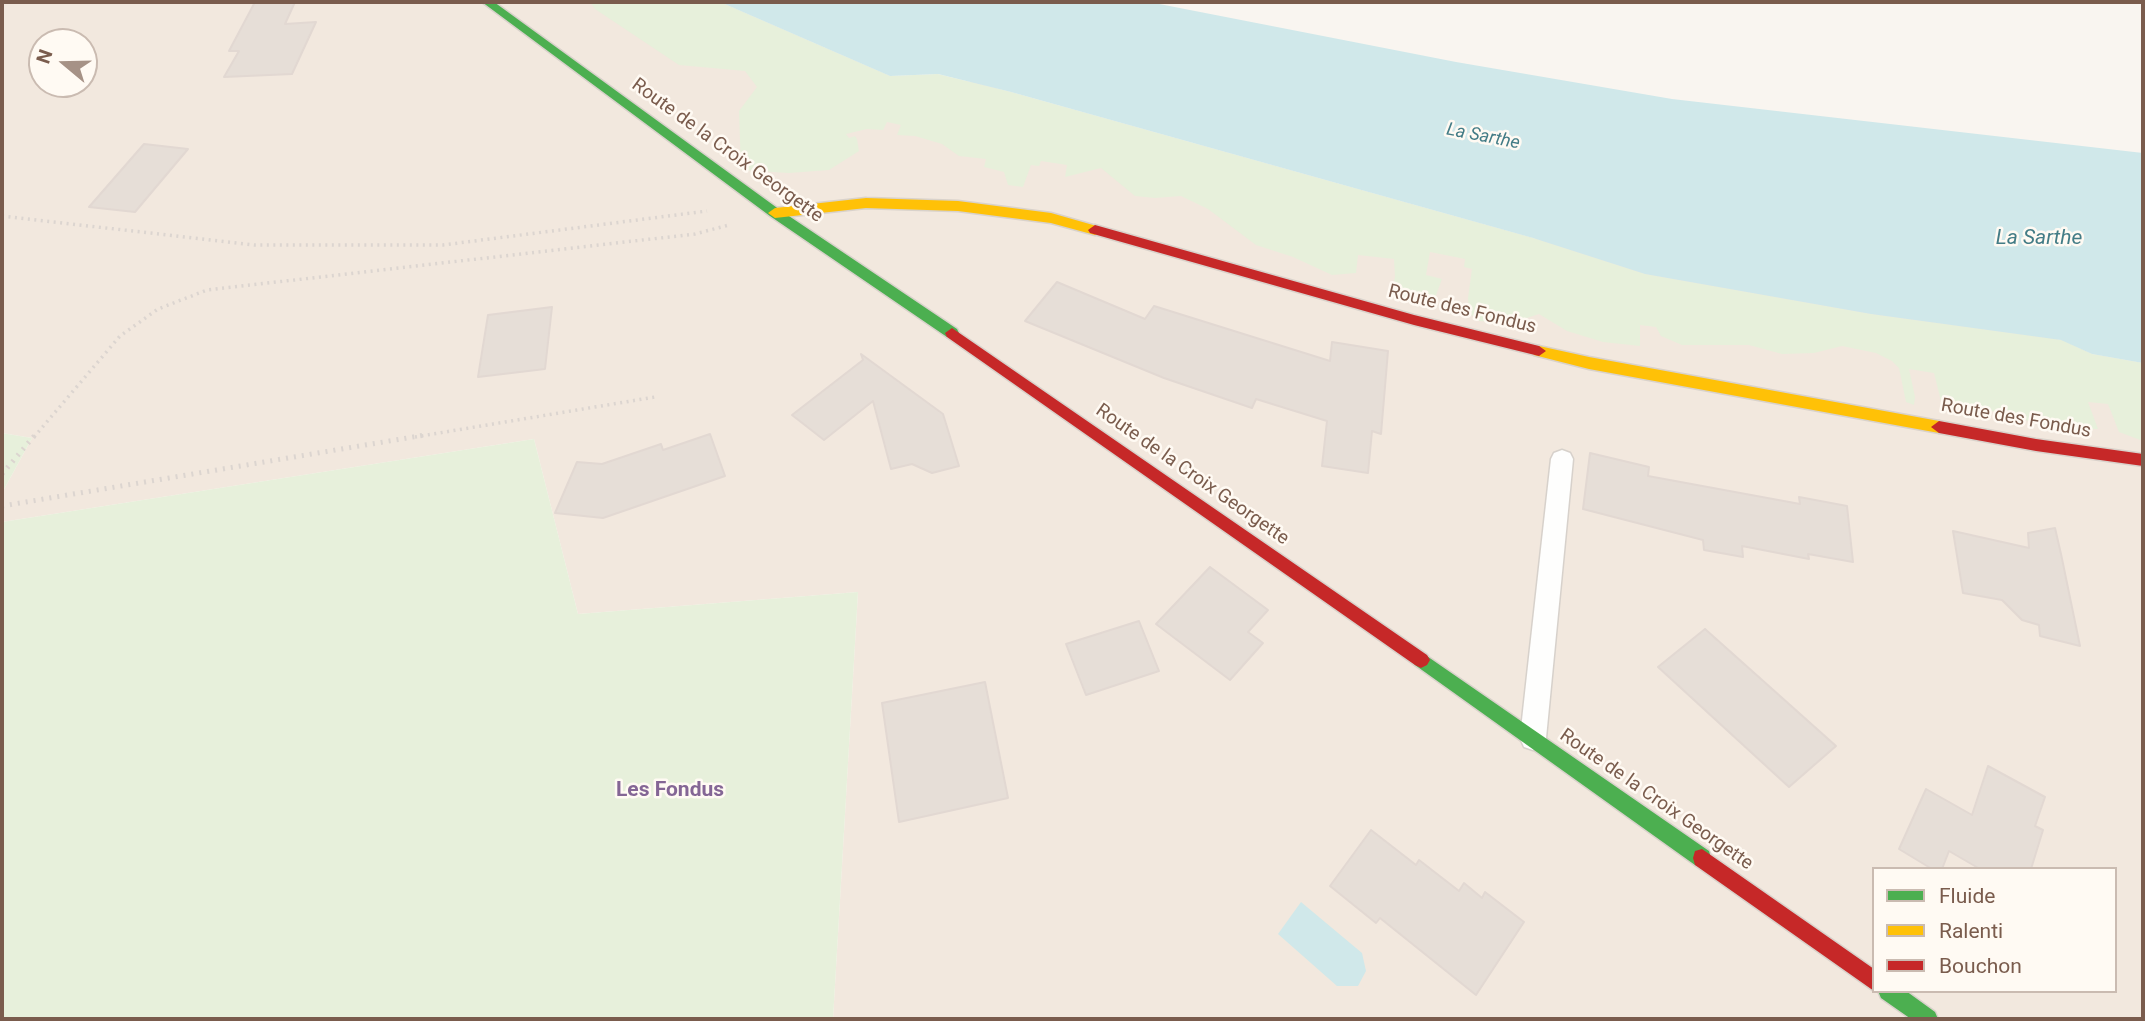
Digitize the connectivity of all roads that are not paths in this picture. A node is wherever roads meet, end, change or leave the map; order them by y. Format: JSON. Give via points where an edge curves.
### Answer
{"nodes":[{"id":1,"x":487,"y":2,"type":"edge"},
{"id":2,"x":775,"y":213,"type":"junction"},
{"id":3,"x":1562,"y":459,"type":"dead end"},
{"id":4,"x":2143,"y":460,"type":"edge"},
{"id":5,"x":1532,"y":738,"type":"junction"},
{"id":6,"x":1872,"y":980,"type":"edge"},
{"id":7,"x":1891,"y":993,"type":"edge"},
{"id":8,"x":1928,"y":1019,"type":"edge"}],
"edges":[{"from":1,"to":2,"type":"street","name":"Route de la Croix Georgette"},
{"from":2,"to":4,"type":"street","name":"Route des Fondus","via":[[866,203],[958,206],[1051,218],[1414,320],[1589,363],[2036,445]]},
{"from":2,"to":5,"type":"street","name":"Route de la Croix Georgette"},
{"from":3,"to":5,"type":"lane"},
{"from":5,"to":6,"type":"street","name":"Route de la Croix Georgette"},
{"from":7,"to":8,"type":"street"}]}
